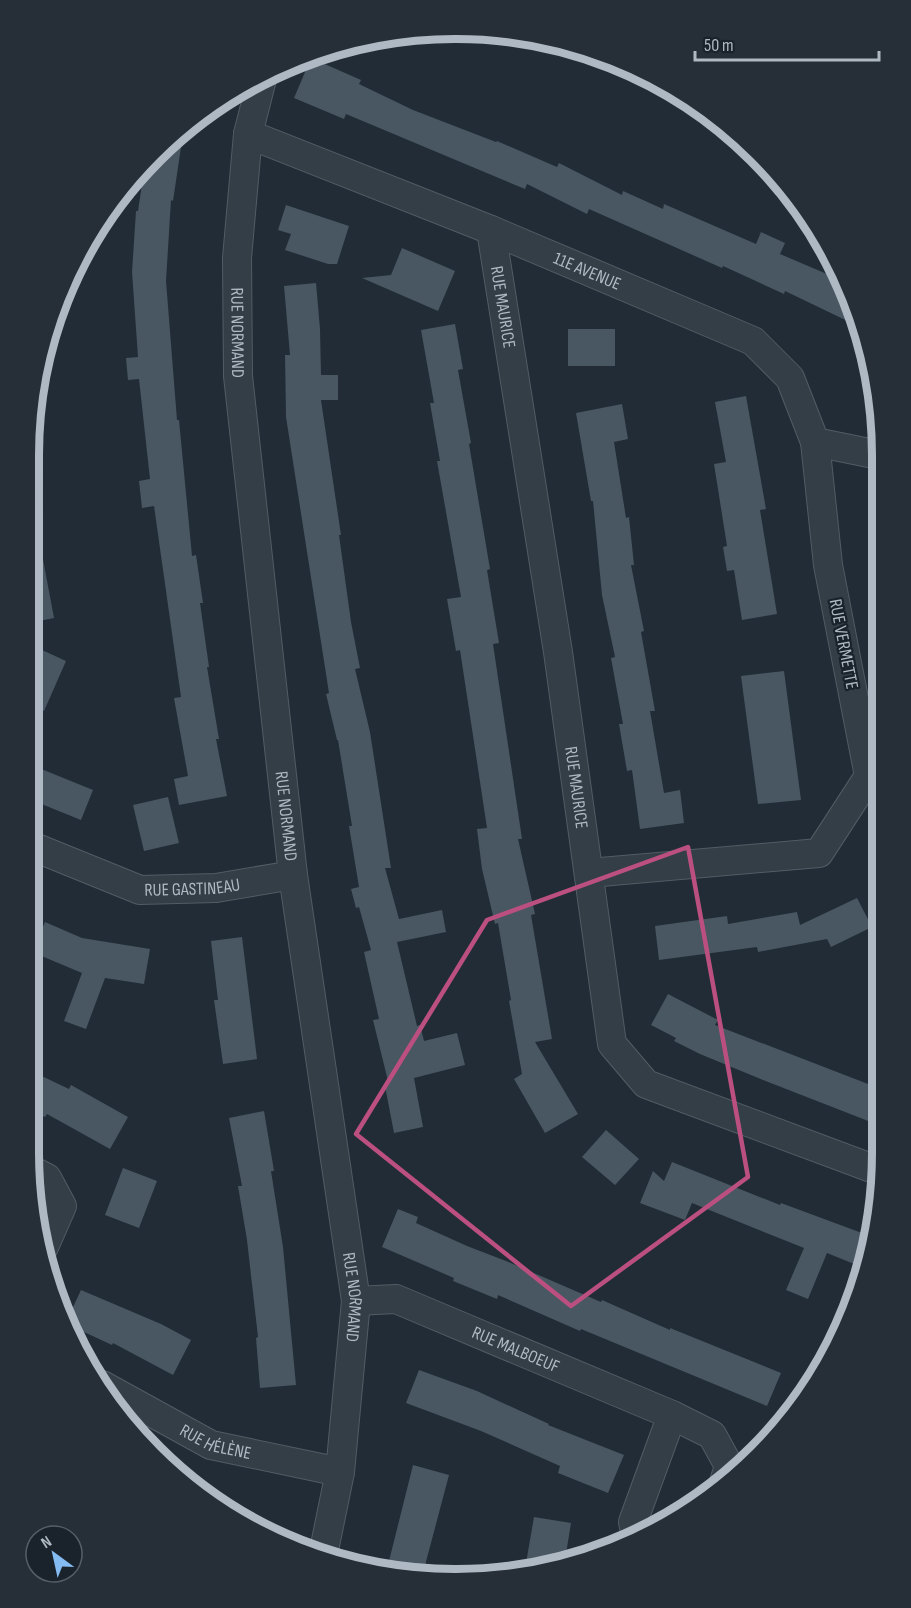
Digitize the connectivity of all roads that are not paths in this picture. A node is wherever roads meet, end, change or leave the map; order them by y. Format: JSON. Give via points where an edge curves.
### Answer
{"nodes":[{"id":1,"x":260,"y":88,"type":"edge"},
{"id":2,"x":248,"y":134,"type":"junction"},
{"id":3,"x":491,"y":230,"type":"junction"},
{"id":4,"x":814,"y":442,"type":"junction"},
{"id":5,"x":872,"y":454,"type":"edge"},
{"id":6,"x":39,"y":849,"type":"edge"},
{"id":7,"x":589,"y":873,"type":"junction"},
{"id":8,"x":293,"y":875,"type":"junction"},
{"id":9,"x":871,"y":1168,"type":"edge"},
{"id":10,"x":40,"y":1174,"type":"edge"},
{"id":11,"x":48,"y":1239,"type":"edge"},
{"id":12,"x":356,"y":1301,"type":"junction"},
{"id":13,"x":115,"y":1392,"type":"edge"},
{"id":14,"x":672,"y":1414,"type":"junction"},
{"id":15,"x":729,"y":1467,"type":"edge"},
{"id":16,"x":340,"y":1472,"type":"junction"},
{"id":17,"x":634,"y":1528,"type":"edge"},
{"id":18,"x":324,"y":1548,"type":"edge"}],
"edges":[{"from":1,"to":2,"type":"street","name":"RUE NORMAND"},
{"from":2,"to":3,"type":"street","name":"11E AVENUE"},
{"from":2,"to":8,"type":"street","name":"RUE NORMAND","via":[[237,258],[238,376]]},
{"from":3,"to":4,"type":"street","name":"11E AVENUE","via":[[753,341],[790,378]]},
{"from":3,"to":7,"type":"street","name":"RUE MAURICE"},
{"from":4,"to":5,"type":"street"},
{"from":4,"to":7,"type":"street","name":"RUE VERMETTE","via":[[828,565],[869,776],[819,853]]},
{"from":6,"to":8,"type":"street","name":"RUE GASTINEAU","via":[[140,890],[216,888]]},
{"from":7,"to":9,"type":"street","name":"RUE MAURICE","via":[[612,1044],[646,1084]]},
{"from":8,"to":12,"type":"street","name":"RUE NORMAND"},
{"from":10,"to":11,"type":"street","via":[[47,1178],[63,1206]]},
{"from":12,"to":14,"type":"street","name":"RUE MALBOEUF","via":[[396,1299]]},
{"from":12,"to":16,"type":"street","name":"RUE NORMAND"},
{"from":13,"to":16,"type":"street","name":"RUE HÉLÈNE","via":[[212,1445]]},
{"from":14,"to":15,"type":"street","name":"RUE MALBOEUF","via":[[712,1435]]},
{"from":14,"to":17,"type":"street","via":[[633,1522]]},
{"from":16,"to":18,"type":"street","name":"RUE NORMAND"}]}
